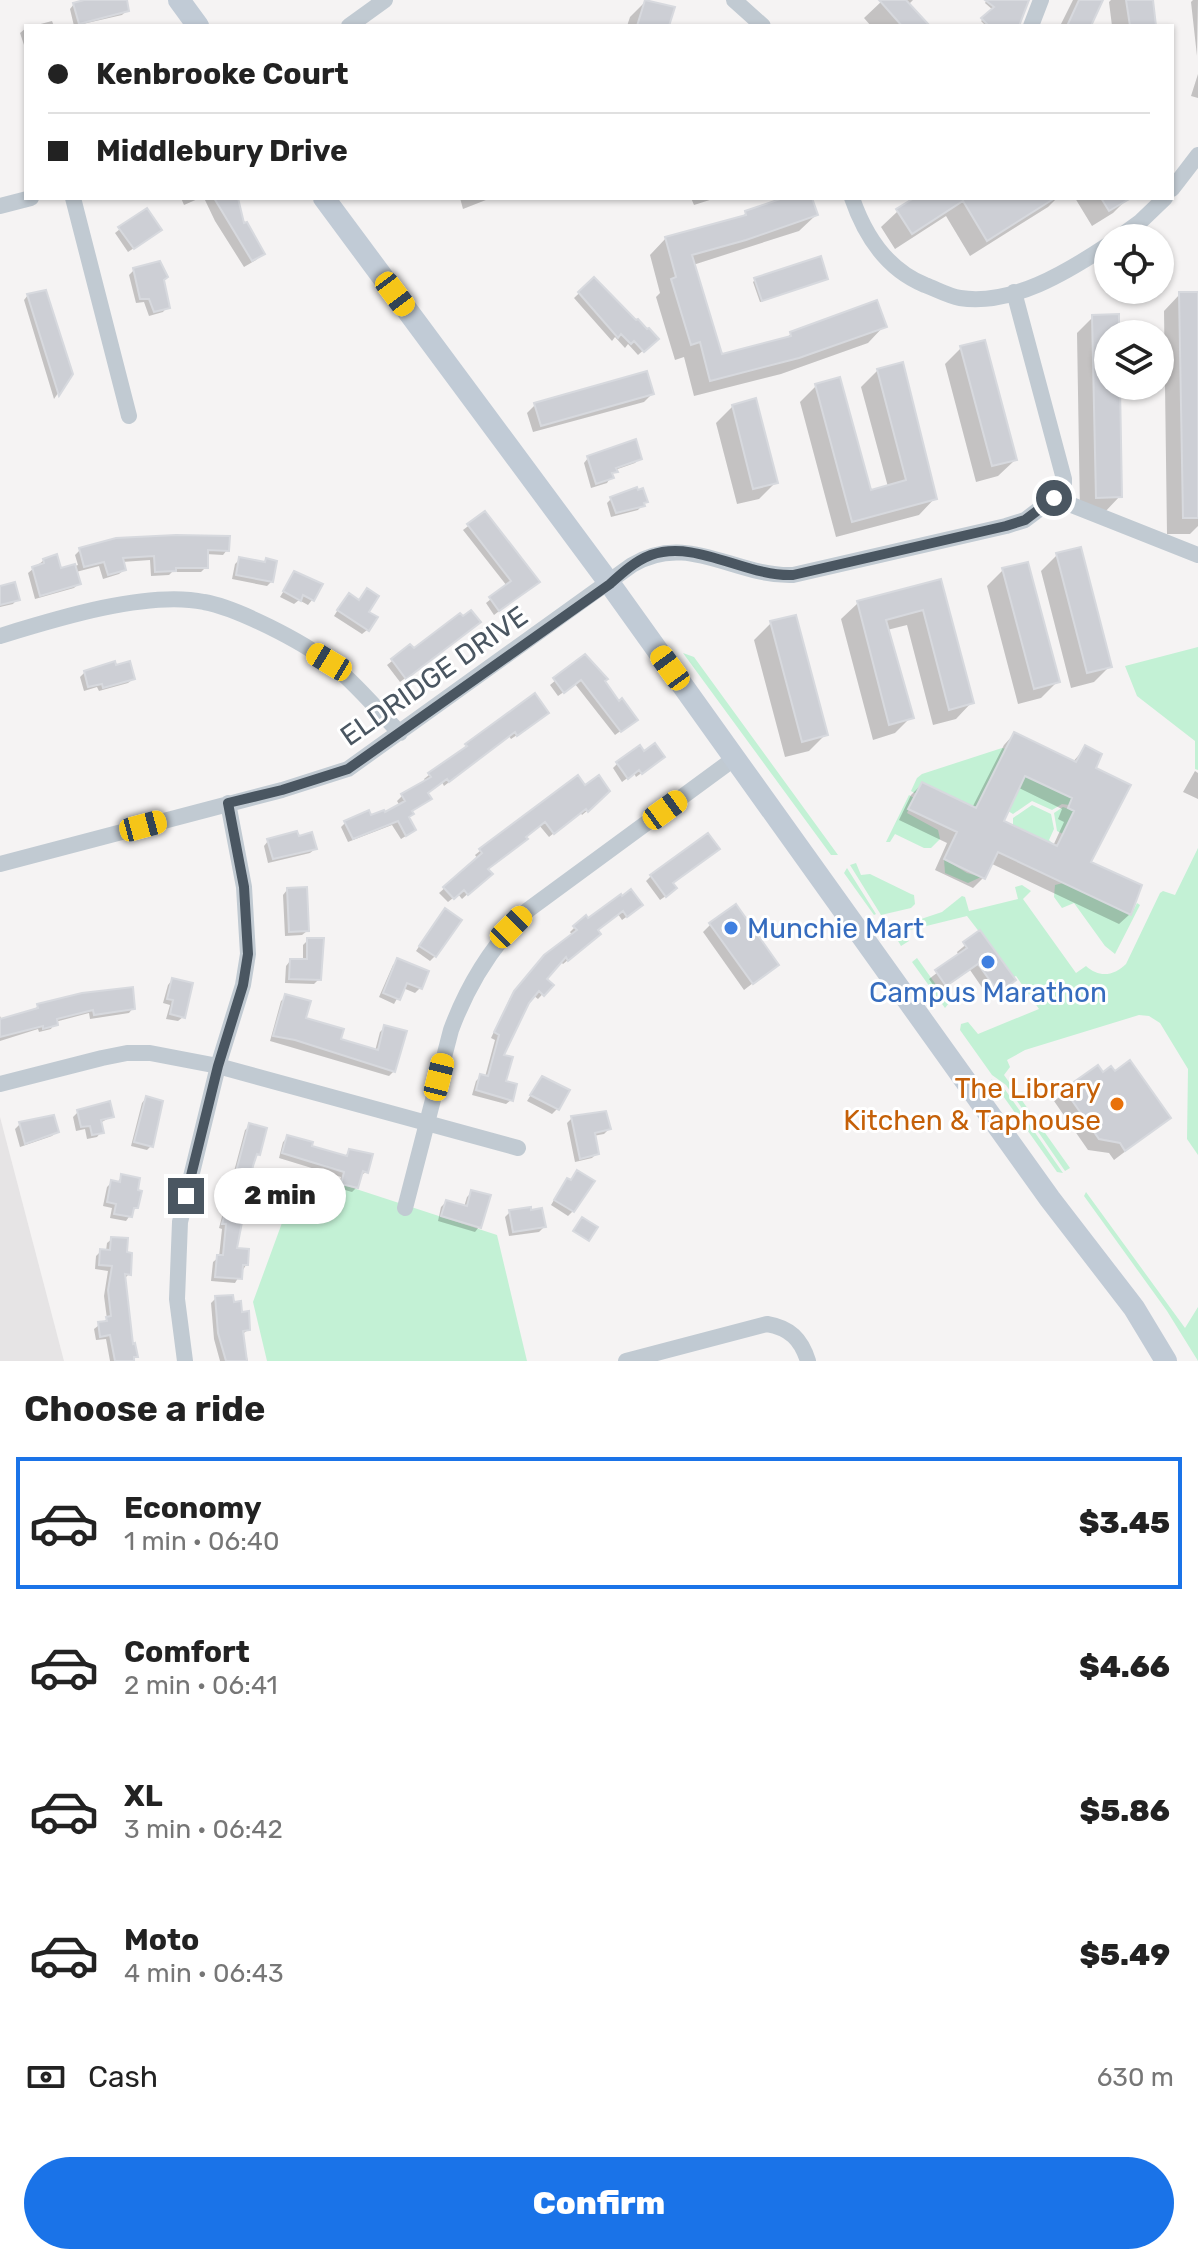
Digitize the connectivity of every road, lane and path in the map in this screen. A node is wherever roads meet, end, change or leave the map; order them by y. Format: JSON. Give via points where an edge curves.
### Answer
{"nodes":[{"id":1,"x":179,"y":0,"type":"edge"},
{"id":2,"x":385,"y":0,"type":"edge"},
{"id":3,"x":734,"y":0,"type":"edge"},
{"id":4,"x":1041,"y":0,"type":"edge"},
{"id":5,"x":197,"y":24,"type":"edge"},
{"id":6,"x":352,"y":24,"type":"edge"},
{"id":7,"x":761,"y":24,"type":"edge"},
{"id":8,"x":1032,"y":24,"type":"edge"},
{"id":9,"x":1198,"y":155,"type":"edge"},
{"id":10,"x":1174,"y":186,"type":"edge"},
{"id":11,"x":24,"y":200,"type":"edge"},
{"id":12,"x":74,"y":200,"type":"edge"},
{"id":13,"x":325,"y":200,"type":"edge"},
{"id":14,"x":853,"y":200,"type":"edge"},
{"id":15,"x":1163,"y":200,"type":"edge"},
{"id":16,"x":0,"y":206,"type":"edge"},
{"id":17,"x":1137,"y":224,"type":"edge"},
{"id":18,"x":1094,"y":253,"type":"edge"},
{"id":19,"x":1014,"y":292,"type":"junction"},
{"id":20,"x":129,"y":416,"type":"dead end"},
{"id":21,"x":1064,"y":503,"type":"junction"},
{"id":22,"x":1198,"y":555,"type":"edge"},
{"id":23,"x":610,"y":584,"type":"junction"},
{"id":24,"x":0,"y":636,"type":"edge"},
{"id":25,"x":400,"y":733,"type":"junction"},
{"id":26,"x":735,"y":758,"type":"junction"},
{"id":27,"x":228,"y":803,"type":"junction"},
{"id":28,"x":0,"y":864,"type":"edge"},
{"id":29,"x":218,"y":1066,"type":"junction"},
{"id":30,"x":0,"y":1084,"type":"edge"},
{"id":31,"x":428,"y":1124,"type":"junction"},
{"id":32,"x":518,"y":1148,"type":"dead end"},
{"id":33,"x":405,"y":1208,"type":"dead end"},
{"id":34,"x":185,"y":1361,"type":"edge"},
{"id":35,"x":626,"y":1361,"type":"edge"},
{"id":36,"x":808,"y":1361,"type":"edge"},
{"id":37,"x":1166,"y":1361,"type":"edge"}],
"edges":[{"from":1,"to":5,"type":"street"},
{"from":2,"to":6,"type":"street"},
{"from":3,"to":7,"type":"street"},
{"from":4,"to":8,"type":"street"},
{"from":9,"to":10,"type":"street"},
{"from":11,"to":16,"type":"street"},
{"from":12,"to":20,"type":"street"},
{"from":13,"to":23,"type":"street"},
{"from":14,"to":19,"type":"street","via":[[872,243],[916,281],[959,298]]},
{"from":15,"to":17,"type":"street"},
{"from":18,"to":19,"type":"street"},
{"from":19,"to":21,"type":"street","via":[[1064,479]]},
{"from":21,"to":22,"type":"street"},
{"from":21,"to":23,"type":"street","name":"ELDRIDGE DRIVE","via":[[1054,498],[1025,520],[1006,526],[793,575],[762,574],[700,554],[664,552],[632,565]]},
{"from":23,"to":25,"type":"street","name":"ELDRIDGE DRIVE"},
{"from":23,"to":26,"type":"street"},
{"from":24,"to":25,"type":"street","via":[[130,602],[204,602],[258,623],[329,662]]},
{"from":25,"to":27,"type":"street","name":"ELDRIDGE DRIVE","via":[[348,769]]},
{"from":26,"to":31,"type":"street","via":[[511,927],[460,1006]]},
{"from":26,"to":37,"type":"street","via":[[1134,1308]]},
{"from":27,"to":28,"type":"street","name":"ELDRIDGE DRIVE"},
{"from":27,"to":29,"type":"street","via":[[244,887],[248,954]]},
{"from":29,"to":30,"type":"street","via":[[127,1053]]},
{"from":29,"to":31,"type":"street"},
{"from":29,"to":34,"type":"street","via":[[180,1222],[177,1299]]},
{"from":31,"to":32,"type":"street"},
{"from":31,"to":33,"type":"street"},
{"from":35,"to":36,"type":"street","via":[[767,1324],[792,1333]]}]}
